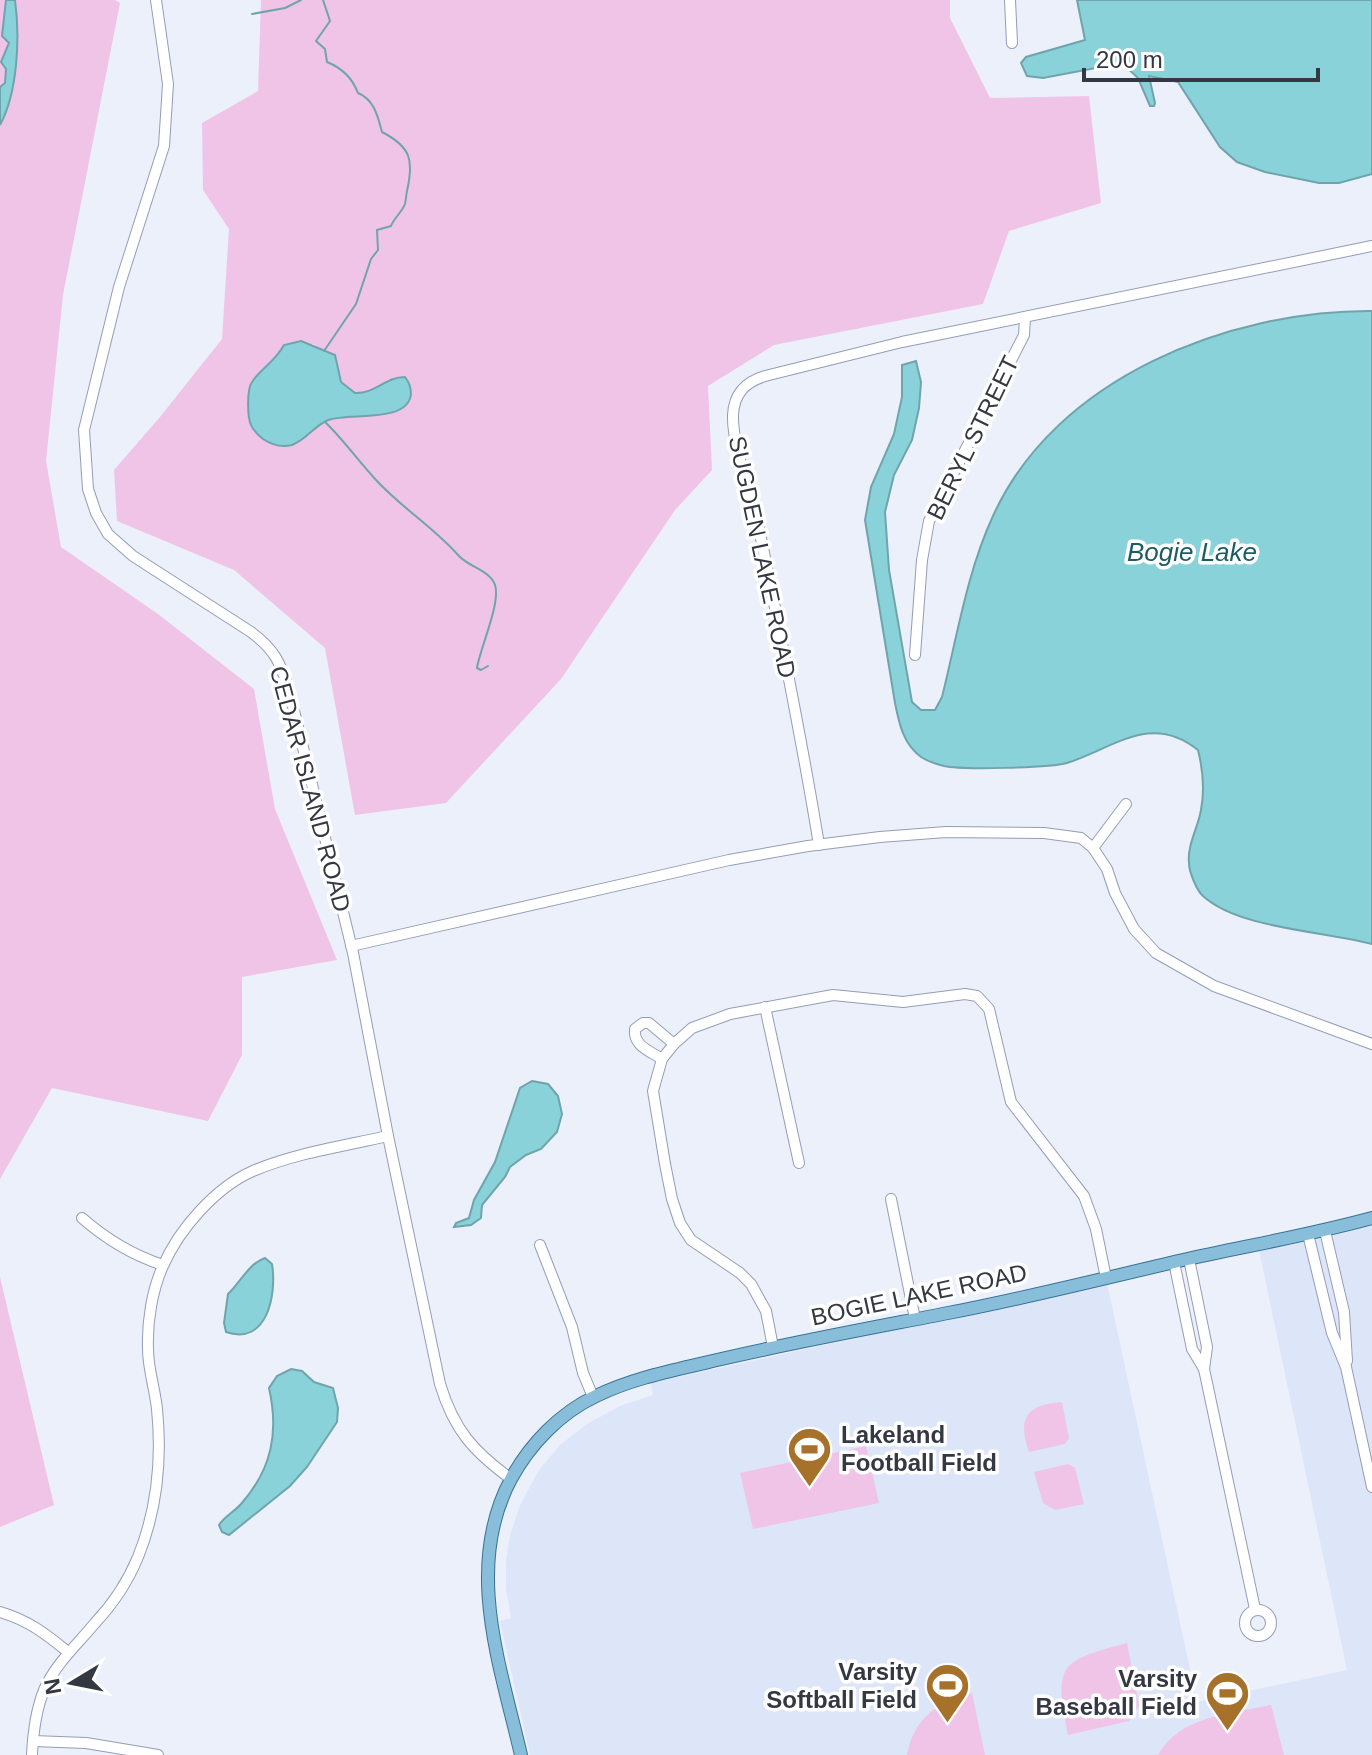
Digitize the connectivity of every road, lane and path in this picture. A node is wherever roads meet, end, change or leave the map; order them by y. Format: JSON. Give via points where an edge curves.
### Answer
{"nodes":[{"id":1,"x":156,"y":0,"type":"edge"},
{"id":2,"x":1010,"y":0,"type":"edge"},
{"id":3,"x":1012,"y":43,"type":"dead end"},
{"id":4,"x":1372,"y":246,"type":"edge"},
{"id":5,"x":1025,"y":318,"type":"junction"},
{"id":6,"x":915,"y":655,"type":"dead end"},
{"id":7,"x":1126,"y":804,"type":"dead end"},
{"id":8,"x":819,"y":845,"type":"junction"},
{"id":9,"x":1093,"y":848,"type":"junction"},
{"id":10,"x":351,"y":946,"type":"junction"},
{"id":11,"x":765,"y":1007,"type":"junction"},
{"id":12,"x":674,"y":1044,"type":"junction"},
{"id":13,"x":1372,"y":1044,"type":"edge"},
{"id":14,"x":662,"y":1059,"type":"junction"},
{"id":15,"x":388,"y":1136,"type":"junction"},
{"id":16,"x":799,"y":1163,"type":"dead end"},
{"id":17,"x":891,"y":1199,"type":"dead end"},
{"id":18,"x":82,"y":1218,"type":"dead end"},
{"id":19,"x":1372,"y":1218,"type":"edge"},
{"id":20,"x":1325,"y":1231,"type":"junction"},
{"id":21,"x":1308,"y":1234,"type":"junction"},
{"id":22,"x":540,"y":1245,"type":"dead end"},
{"id":23,"x":1189,"y":1259,"type":"junction"},
{"id":24,"x":1174,"y":1262,"type":"junction"},
{"id":25,"x":163,"y":1265,"type":"junction"},
{"id":26,"x":1106,"y":1278,"type":"junction"},
{"id":27,"x":1338,"y":1289,"type":"junction"},
{"id":28,"x":1323,"y":1293,"type":"junction"},
{"id":29,"x":915,"y":1319,"type":"junction"},
{"id":30,"x":773,"y":1347,"type":"junction"},
{"id":31,"x":1346,"y":1367,"type":"junction"},
{"id":32,"x":1204,"y":1369,"type":"junction"},
{"id":33,"x":593,"y":1397,"type":"junction"},
{"id":34,"x":511,"y":1479,"type":"junction"},
{"id":35,"x":1372,"y":1487,"type":"edge"},
{"id":36,"x":1255,"y":1609,"type":"dead end"},
{"id":37,"x":0,"y":1612,"type":"edge"},
{"id":38,"x":68,"y":1652,"type":"junction"},
{"id":39,"x":33,"y":1741,"type":"junction"},
{"id":40,"x":32,"y":1755,"type":"edge"},
{"id":41,"x":158,"y":1755,"type":"edge"},
{"id":42,"x":521,"y":1755,"type":"edge"}],
"edges":[{"from":1,"to":10,"type":"street","name":"CEDAR ISLAND ROAD","via":[[168,84],[164,146],[119,287],[84,430],[88,489],[108,534],[270,646],[279,661]]},
{"from":2,"to":3,"type":"street"},
{"from":4,"to":5,"type":"street","name":"SUGDEN LAKE ROAD"},
{"from":5,"to":6,"type":"street","name":"BERYL STREET","via":[[1024,335],[929,521]]},
{"from":5,"to":8,"type":"street","name":"SUGDEN LAKE ROAD","via":[[765,376],[744,386],[736,398],[734,425],[755,506]]},
{"from":7,"to":9,"type":"street"},
{"from":8,"to":9,"type":"street","via":[[946,832],[1044,833],[1081,838]]},
{"from":8,"to":10,"type":"street","via":[[729,860]]},
{"from":9,"to":13,"type":"street","via":[[1134,929],[1156,953],[1214,986]]},
{"from":10,"to":15,"type":"street","name":"CEDAR ISLAND ROAD"},
{"from":11,"to":12,"type":"street","via":[[711,1019]]},
{"from":11,"to":16,"type":"street"},
{"from":11,"to":26,"type":"street","via":[[844,994],[903,1002],[977,996],[989,1009],[1011,1102],[1084,1196]]},
{"from":12,"to":14,"type":"street"},
{"from":12,"to":14,"type":"street","via":[[649,1023],[635,1029],[638,1044]]},
{"from":14,"to":30,"type":"street","via":[[653,1091],[680,1223],[691,1240],[751,1284],[766,1311]]},
{"from":15,"to":25,"type":"street","via":[[252,1171],[217,1195]]},
{"from":15,"to":34,"type":"street","name":"CEDAR ISLAND ROAD","via":[[449,1410],[461,1434]]},
{"from":17,"to":29,"type":"street"},
{"from":18,"to":25,"type":"street","via":[[103,1237]]},
{"from":19,"to":20,"type":"main road","name":"BOGIE LAKE ROAD"},
{"from":20,"to":21,"type":"main road","name":"BOGIE LAKE ROAD"},
{"from":20,"to":27,"type":"street"},
{"from":21,"to":23,"type":"main road","name":"BOGIE LAKE ROAD"},
{"from":21,"to":28,"type":"street"},
{"from":22,"to":33,"type":"street"},
{"from":23,"to":24,"type":"main road","name":"BOGIE LAKE ROAD"},
{"from":23,"to":32,"type":"street","via":[[1207,1347]]},
{"from":24,"to":26,"type":"main road","name":"BOGIE LAKE ROAD"},
{"from":24,"to":32,"type":"street","via":[[1192,1349]]},
{"from":25,"to":38,"type":"street","via":[[153,1294],[148,1349],[159,1471],[152,1513],[122,1589]]},
{"from":26,"to":29,"type":"main road","name":"BOGIE LAKE ROAD"},
{"from":27,"to":28,"type":"street"},
{"from":27,"to":31,"type":"street"},
{"from":28,"to":31,"type":"street"},
{"from":29,"to":30,"type":"main road","name":"BOGIE LAKE ROAD"},
{"from":30,"to":33,"type":"main road","name":"BOGIE LAKE ROAD","via":[[644,1377]]},
{"from":31,"to":35,"type":"street"},
{"from":32,"to":36,"type":"street"},
{"from":33,"to":34,"type":"main road","name":"BOGIE LAKE ROAD","via":[[543,1435]]},
{"from":34,"to":42,"type":"main road","name":"BOGIE LAKE ROAD","via":[[494,1523],[487,1584]]},
{"from":37,"to":38,"type":"street","via":[[35,1625]]},
{"from":38,"to":39,"type":"street","via":[[44,1690]]},
{"from":39,"to":40,"type":"street"},
{"from":39,"to":41,"type":"street"}]}
